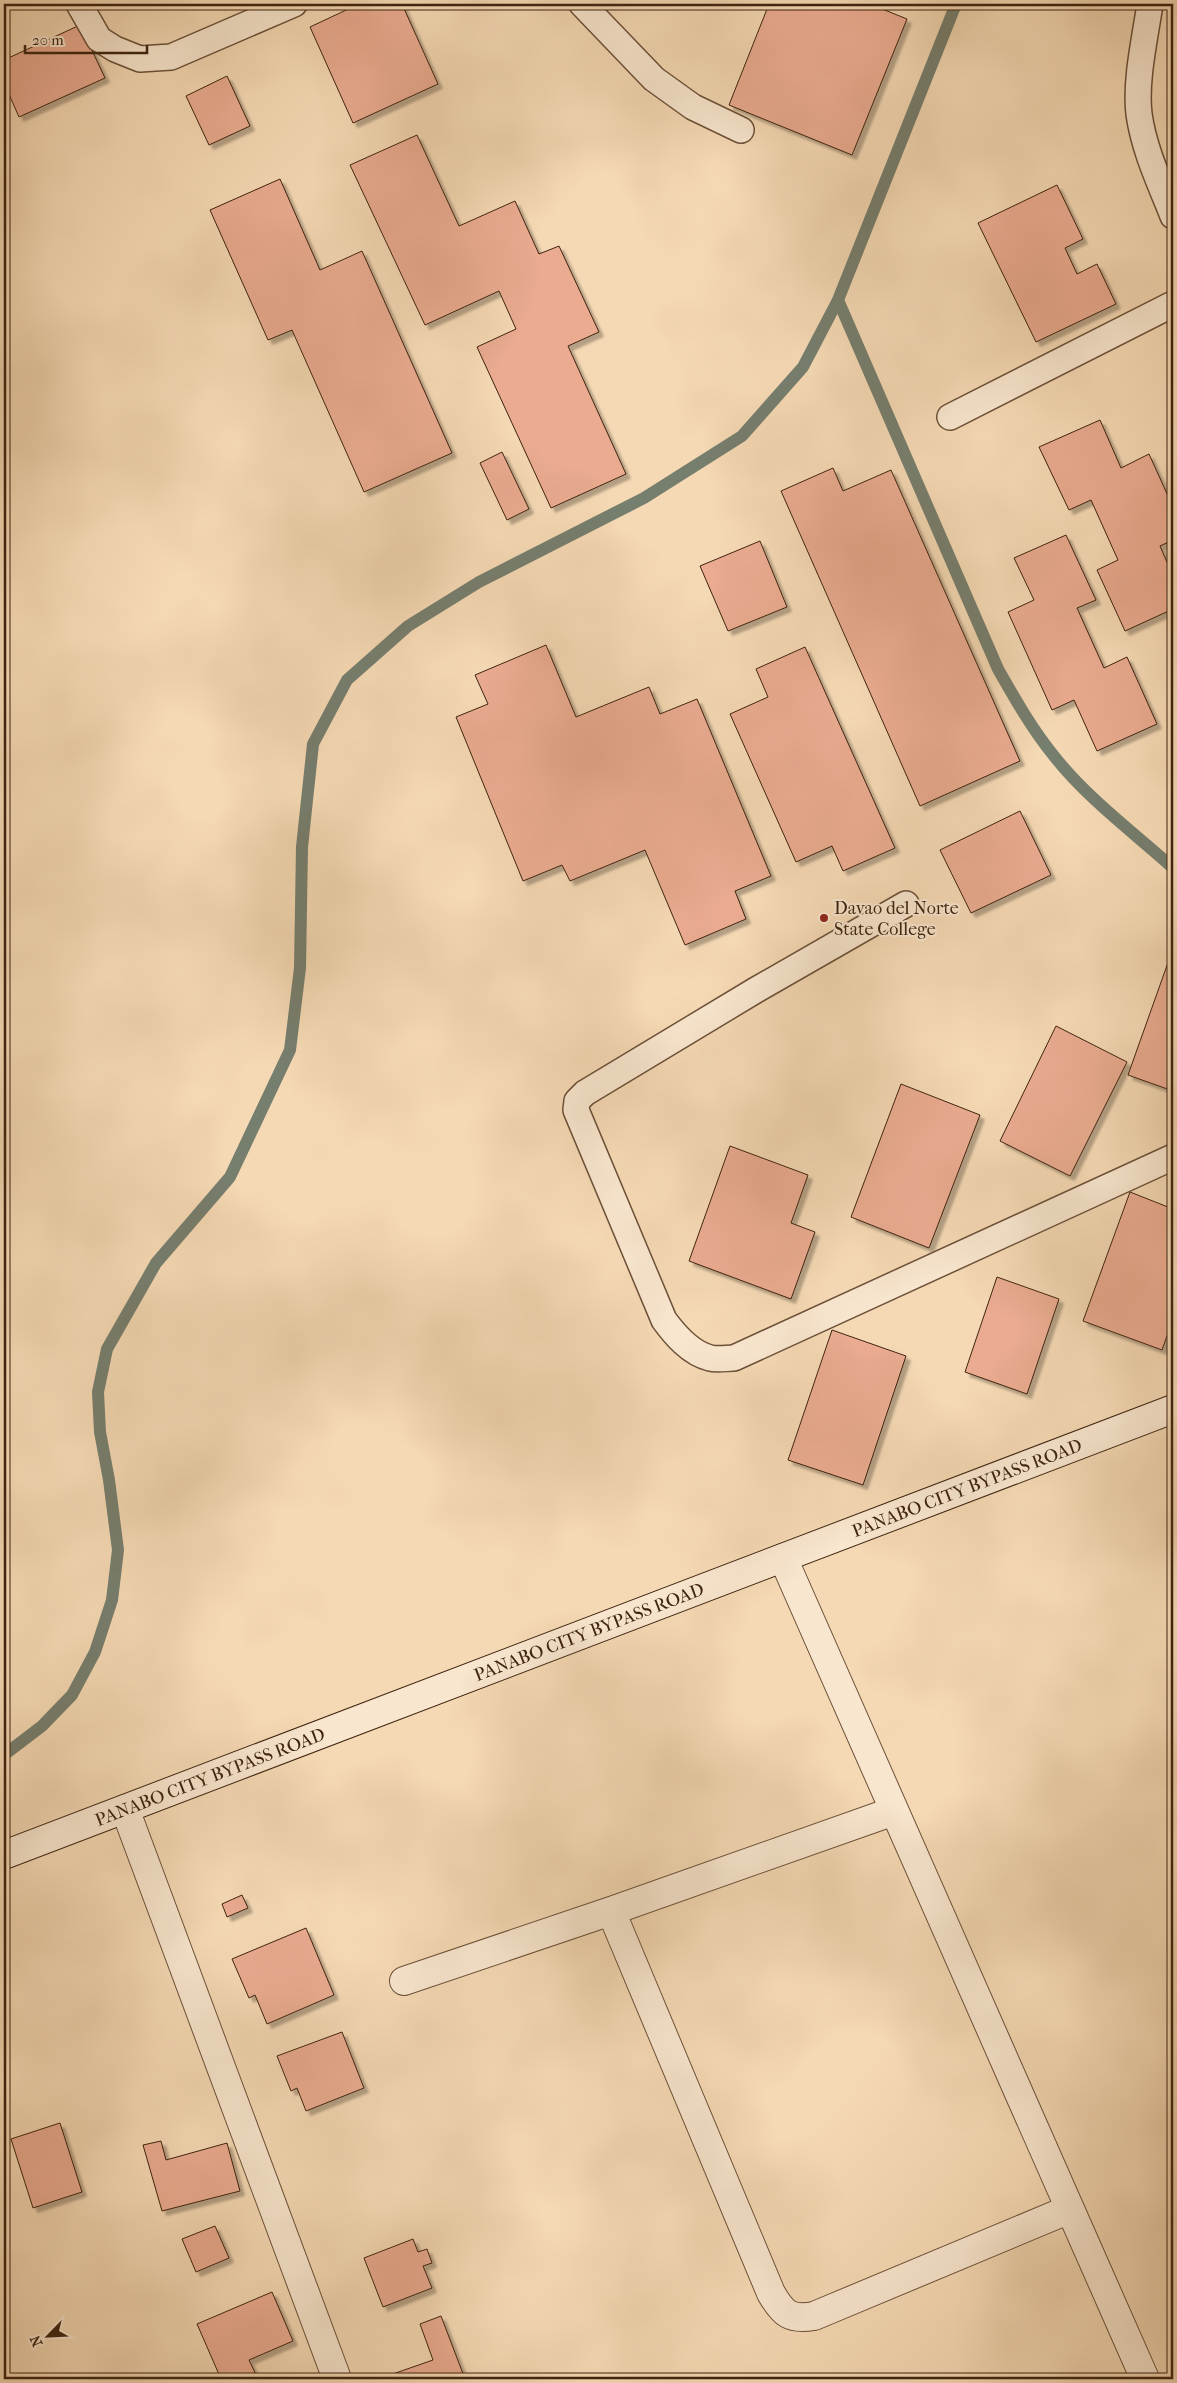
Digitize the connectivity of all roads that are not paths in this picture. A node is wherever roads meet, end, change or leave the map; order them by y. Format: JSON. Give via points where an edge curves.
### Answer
{"nodes":[{"id":1,"x":79,"y":4,"type":"edge"},
{"id":2,"x":294,"y":4,"type":"edge"},
{"id":3,"x":582,"y":4,"type":"edge"},
{"id":4,"x":1150,"y":4,"type":"edge"},
{"id":5,"x":741,"y":130,"type":"dead end"},
{"id":6,"x":1173,"y":216,"type":"edge"},
{"id":7,"x":1173,"y":304,"type":"edge"},
{"id":8,"x":950,"y":418,"type":"dead end"},
{"id":9,"x":906,"y":904,"type":"dead end"},
{"id":10,"x":1173,"y":1157,"type":"edge"},
{"id":11,"x":1173,"y":1409,"type":"edge"},
{"id":12,"x":784,"y":1558,"type":"junction"},
{"id":13,"x":125,"y":1809,"type":"junction"},
{"id":14,"x":894,"y":1811,"type":"junction"},
{"id":15,"x":4,"y":1855,"type":"edge"},
{"id":16,"x":610,"y":1912,"type":"junction"},
{"id":17,"x":404,"y":1981,"type":"dead end"},
{"id":18,"x":1070,"y":2209,"type":"junction"},
{"id":19,"x":337,"y":2379,"type":"edge"},
{"id":20,"x":1145,"y":2379,"type":"edge"}],
"edges":[{"from":1,"to":2,"type":"lane","via":[[99,39],[140,58],[171,57]]},
{"from":3,"to":5,"type":"lane","via":[[654,79],[693,107]]},
{"from":4,"to":6,"type":"lane","via":[[1139,87],[1139,112],[1146,147]]},
{"from":7,"to":8,"type":"lane"},
{"from":9,"to":10,"type":"lane","via":[[748,995],[585,1093],[577,1101],[576,1110],[664,1320],[676,1337],[710,1358],[734,1358]]},
{"from":11,"to":12,"type":"street","name":"PANABO CITY BYPASS ROAD"},
{"from":12,"to":13,"type":"street","name":"PANABO CITY BYPASS ROAD"},
{"from":12,"to":14,"type":"street"},
{"from":13,"to":15,"type":"street","name":"PANABO CITY BYPASS ROAD"},
{"from":13,"to":19,"type":"street"},
{"from":14,"to":16,"type":"street"},
{"from":14,"to":18,"type":"street"},
{"from":16,"to":17,"type":"street"},
{"from":16,"to":18,"type":"street","via":[[771,2293],[787,2314],[798,2319],[814,2316]]},
{"from":18,"to":20,"type":"street"}]}
